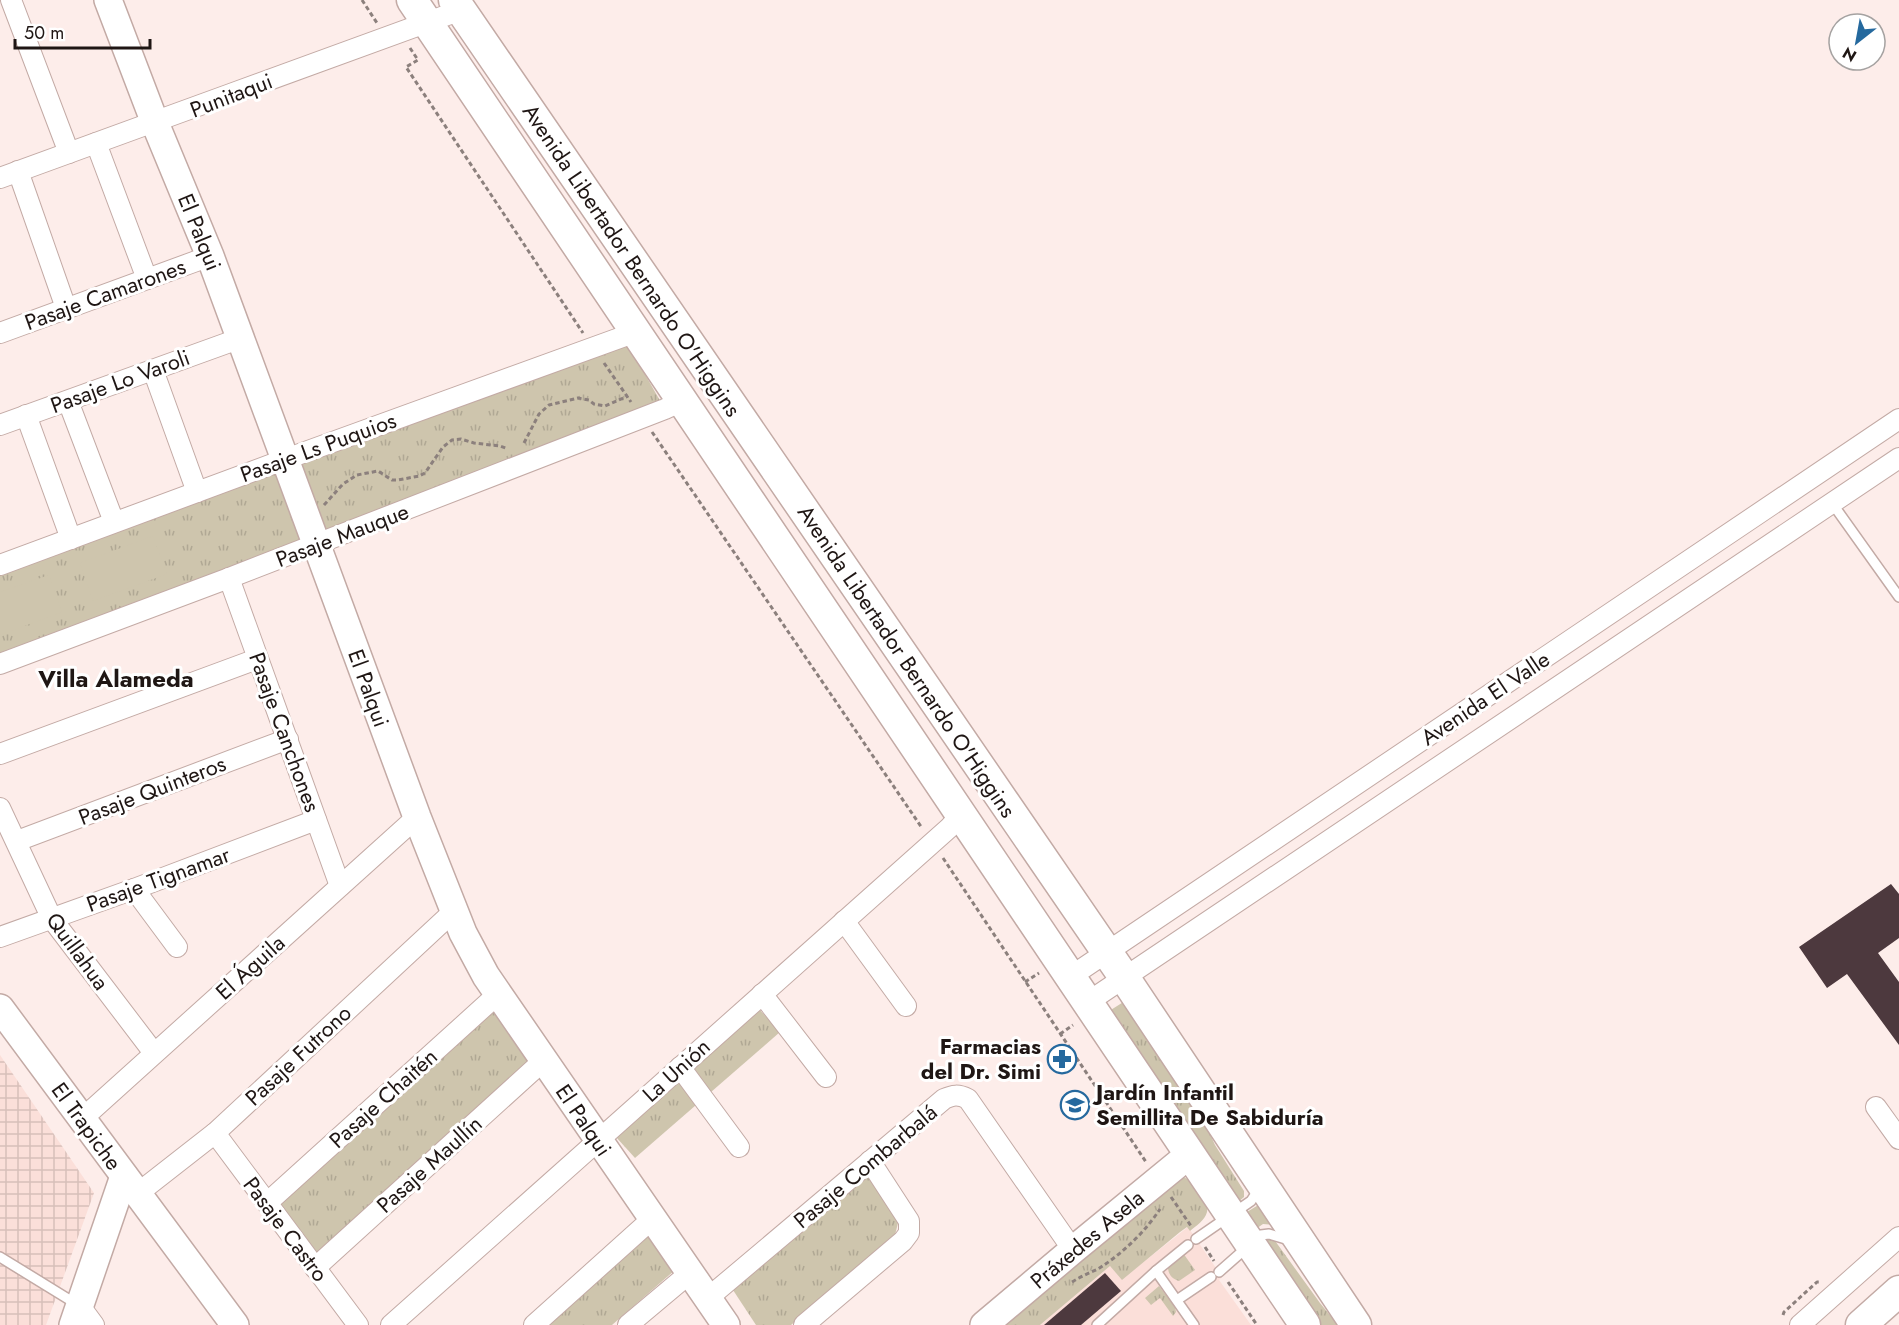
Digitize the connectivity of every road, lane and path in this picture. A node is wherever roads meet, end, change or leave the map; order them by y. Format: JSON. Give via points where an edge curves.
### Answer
{"nodes":[{"id":1,"x":11,"y":0,"type":"edge"},
{"id":2,"x":112,"y":2,"type":"edge"},
{"id":3,"x":457,"y":5,"type":"edge"},
{"id":4,"x":418,"y":6,"type":"edge"},
{"id":5,"x":406,"y":67,"type":"dead end"},
{"id":6,"x":154,"y":123,"type":"junction"},
{"id":7,"x":96,"y":143,"type":"junction"},
{"id":8,"x":69,"y":153,"type":"junction"},
{"id":9,"x":9,"y":175,"type":"edge"},
{"id":10,"x":210,"y":256,"type":"junction"},
{"id":11,"x":147,"y":279,"type":"junction"},
{"id":12,"x":66,"y":308,"type":"junction"},
{"id":13,"x":636,"y":332,"type":"junction"},
{"id":14,"x":0,"y":333,"type":"edge"},
{"id":15,"x":241,"y":338,"type":"junction"},
{"id":16,"x":593,"y":348,"type":"junction"},
{"id":17,"x":153,"y":370,"type":"junction"},
{"id":18,"x":628,"y":396,"type":"junction"},
{"id":19,"x":68,"y":401,"type":"junction"},
{"id":20,"x":682,"y":401,"type":"junction"},
{"id":21,"x":26,"y":415,"type":"junction"},
{"id":22,"x":642,"y":417,"type":"junction"},
{"id":23,"x":1899,"y":419,"type":"edge"},
{"id":24,"x":0,"y":424,"type":"edge"},
{"id":25,"x":518,"y":449,"type":"dead end"},
{"id":26,"x":512,"y":450,"type":"dead end"},
{"id":27,"x":1899,"y":458,"type":"edge"},
{"id":28,"x":286,"y":459,"type":"junction"},
{"id":29,"x":197,"y":492,"type":"junction"},
{"id":30,"x":1832,"y":503,"type":"junction"},
{"id":31,"x":304,"y":512,"type":"junction"},
{"id":32,"x":114,"y":522,"type":"junction"},
{"id":33,"x":71,"y":539,"type":"junction"},
{"id":34,"x":315,"y":545,"type":"junction"},
{"id":35,"x":0,"y":565,"type":"edge"},
{"id":36,"x":229,"y":578,"type":"junction"},
{"id":37,"x":1899,"y":597,"type":"edge"},
{"id":38,"x":258,"y":658,"type":"junction"},
{"id":39,"x":0,"y":664,"type":"edge"},
{"id":40,"x":288,"y":739,"type":"junction"},
{"id":41,"x":0,"y":754,"type":"edge"},
{"id":42,"x":0,"y":807,"type":"edge"},
{"id":43,"x":961,"y":815,"type":"junction"},
{"id":44,"x":417,"y":817,"type":"junction"},
{"id":45,"x":316,"y":820,"type":"junction"},
{"id":46,"x":16,"y":841,"type":"junction"},
{"id":47,"x":932,"y":842,"type":"junction"},
{"id":48,"x":340,"y":886,"type":"junction"},
{"id":49,"x":134,"y":889,"type":"junction"},
{"id":50,"x":454,"y":911,"type":"junction"},
{"id":51,"x":52,"y":919,"type":"junction"},
{"id":52,"x":844,"y":921,"type":"junction"},
{"id":53,"x":0,"y":937,"type":"edge"},
{"id":54,"x":177,"y":947,"type":"dead end"},
{"id":55,"x":1107,"y":952,"type":"junction"},
{"id":56,"x":1070,"y":977,"type":"junction"},
{"id":57,"x":1124,"y":977,"type":"junction"},
{"id":58,"x":498,"y":994,"type":"junction"},
{"id":59,"x":762,"y":994,"type":"junction"},
{"id":60,"x":1088,"y":1002,"type":"junction"},
{"id":61,"x":906,"y":1006,"type":"dead end"},
{"id":62,"x":0,"y":1008,"type":"edge"},
{"id":63,"x":154,"y":1053,"type":"junction"},
{"id":64,"x":543,"y":1061,"type":"junction"},
{"id":65,"x":680,"y":1067,"type":"junction"},
{"id":66,"x":826,"y":1077,"type":"dead end"},
{"id":67,"x":1876,"y":1107,"type":"dead end"},
{"id":68,"x":83,"y":1118,"type":"junction"},
{"id":69,"x":215,"y":1133,"type":"junction"},
{"id":70,"x":1899,"y":1138,"type":"edge"},
{"id":71,"x":598,"y":1140,"type":"junction"},
{"id":72,"x":739,"y":1147,"type":"dead end"},
{"id":73,"x":1190,"y":1154,"type":"junction"},
{"id":74,"x":870,"y":1161,"type":"junction"},
{"id":75,"x":1158,"y":1180,"type":"junction"},
{"id":76,"x":1261,"y":1183,"type":"junction"},
{"id":77,"x":130,"y":1185,"type":"junction"},
{"id":78,"x":267,"y":1203,"type":"junction"},
{"id":79,"x":1232,"y":1216,"type":"junction"},
{"id":80,"x":652,"y":1219,"type":"junction"},
{"id":81,"x":1899,"y":1237,"type":"edge"},
{"id":82,"x":1251,"y":1245,"type":"junction"},
{"id":83,"x":1073,"y":1250,"type":"junction"},
{"id":84,"x":1306,"y":1253,"type":"junction"},
{"id":85,"x":0,"y":1257,"type":"edge"},
{"id":86,"x":315,"y":1268,"type":"junction"},
{"id":87,"x":1156,"y":1271,"type":"junction"},
{"id":88,"x":691,"y":1272,"type":"junction"},
{"id":89,"x":1899,"y":1291,"type":"edge"},
{"id":90,"x":708,"y":1298,"type":"junction"},
{"id":91,"x":1177,"y":1300,"type":"junction"},
{"id":92,"x":82,"y":1319,"type":"edge"},
{"id":93,"x":235,"y":1325,"type":"edge"},
{"id":94,"x":357,"y":1325,"type":"edge"},
{"id":95,"x":391,"y":1325,"type":"edge"},
{"id":96,"x":534,"y":1325,"type":"edge"},
{"id":97,"x":628,"y":1325,"type":"edge"},
{"id":98,"x":726,"y":1325,"type":"edge"},
{"id":99,"x":804,"y":1325,"type":"edge"},
{"id":100,"x":984,"y":1325,"type":"edge"},
{"id":101,"x":1097,"y":1325,"type":"edge"},
{"id":102,"x":1194,"y":1325,"type":"edge"},
{"id":103,"x":1305,"y":1325,"type":"edge"},
{"id":104,"x":1356,"y":1325,"type":"edge"},
{"id":105,"x":1800,"y":1325,"type":"edge"},
{"id":106,"x":1861,"y":1325,"type":"edge"}],
"edges":[{"from":1,"to":8,"type":"street"},
{"from":2,"to":6,"type":"street","name":"El Palqui"},
{"from":3,"to":4,"type":"street","name":"Punitaqui"},
{"from":3,"to":55,"type":"main road","name":"Avenida Libertador Bernardo O'Higgins"},
{"from":4,"to":6,"type":"street","name":"Punitaqui"},
{"from":4,"to":13,"type":"main road","name":"Avenida Libertador Bernardo O'Higgins"},
{"from":5,"to":16,"type":"path"},
{"from":6,"to":7,"type":"street","name":"Punitaqui"},
{"from":6,"to":10,"type":"street","name":"El Palqui"},
{"from":7,"to":8,"type":"street","name":"Punitaqui"},
{"from":7,"to":11,"type":"street"},
{"from":8,"to":9,"type":"street","name":"Punitaqui"},
{"from":9,"to":12,"type":"street"},
{"from":10,"to":11,"type":"street","name":"Pasaje Camarones"},
{"from":10,"to":15,"type":"street","name":"El Palqui"},
{"from":11,"to":12,"type":"street","name":"Pasaje Camarones"},
{"from":12,"to":14,"type":"street","name":"Pasaje Camarones"},
{"from":13,"to":16,"type":"street","name":"Pasaje Ls Puquios"},
{"from":13,"to":20,"type":"main road","name":"Avenida Libertador Bernardo O'Higgins"},
{"from":15,"to":17,"type":"street","name":"Pasaje Lo Varoli"},
{"from":15,"to":28,"type":"street","name":"El Palqui"},
{"from":16,"to":18,"type":"path"},
{"from":16,"to":28,"type":"street","name":"Pasaje Ls Puquios"},
{"from":17,"to":19,"type":"street","name":"Pasaje Lo Varoli"},
{"from":17,"to":29,"type":"street"},
{"from":18,"to":22,"type":"path"},
{"from":18,"to":25,"type":"path","via":[[605,406],[578,398],[549,405]]},
{"from":19,"to":21,"type":"street","name":"Pasaje Lo Varoli"},
{"from":19,"to":32,"type":"street"},
{"from":20,"to":22,"type":"street","name":"Pasaje Mauque"},
{"from":20,"to":43,"type":"main road","name":"Avenida Libertador Bernardo O'Higgins"},
{"from":21,"to":24,"type":"street","name":"Pasaje Lo Varoli"},
{"from":21,"to":33,"type":"street"},
{"from":22,"to":34,"type":"street","name":"Pasaje Mauque"},
{"from":22,"to":47,"type":"path"},
{"from":23,"to":55,"type":"street","name":"Avenida El Valle"},
{"from":26,"to":31,"type":"path","via":[[452,440],[419,476],[392,480],[378,471],[357,475],[343,484],[326,505]]},
{"from":27,"to":30,"type":"street","name":"Avenida El Valle"},
{"from":28,"to":29,"type":"street","name":"Pasaje Ls Puquios"},
{"from":28,"to":31,"type":"street","name":"El Palqui"},
{"from":29,"to":32,"type":"street","name":"Pasaje Ls Puquios"},
{"from":30,"to":37,"type":"lane"},
{"from":30,"to":57,"type":"street","name":"Avenida El Valle"},
{"from":31,"to":34,"type":"street","name":"El Palqui"},
{"from":32,"to":33,"type":"street","name":"Pasaje Ls Puquios"},
{"from":33,"to":35,"type":"street","name":"Pasaje Ls Puquios"},
{"from":34,"to":36,"type":"street","name":"Pasaje Mauque"},
{"from":34,"to":44,"type":"street","name":"El Palqui"},
{"from":36,"to":38,"type":"street","name":"Pasaje Canchones"},
{"from":36,"to":39,"type":"street","name":"Pasaje Mauque"},
{"from":38,"to":40,"type":"street","name":"Pasaje Canchones"},
{"from":38,"to":41,"type":"street"},
{"from":40,"to":45,"type":"street","name":"Pasaje Canchones"},
{"from":40,"to":46,"type":"street","name":"Pasaje Quinteros"},
{"from":42,"to":46,"type":"street","name":"Quillahua"},
{"from":43,"to":47,"type":"street","name":"La Unión"},
{"from":43,"to":56,"type":"main road","name":"Avenida Libertador Bernardo O'Higgins"},
{"from":44,"to":48,"type":"street","name":"El Águila"},
{"from":44,"to":50,"type":"street","name":"El Palqui"},
{"from":45,"to":48,"type":"street","name":"Pasaje Canchones"},
{"from":45,"to":49,"type":"street","name":"Pasaje Tignamar"},
{"from":46,"to":51,"type":"street","name":"Quillahua"},
{"from":47,"to":52,"type":"street","name":"La Unión"},
{"from":47,"to":75,"type":"path"},
{"from":48,"to":63,"type":"street","name":"El Águila"},
{"from":49,"to":51,"type":"street","name":"Pasaje Tignamar"},
{"from":49,"to":54,"type":"street"},
{"from":50,"to":58,"type":"street","name":"El Palqui"},
{"from":50,"to":69,"type":"street","name":"Pasaje Futrono"},
{"from":51,"to":53,"type":"street","name":"Pasaje Tignamar"},
{"from":51,"to":63,"type":"street","name":"Quillahua"},
{"from":52,"to":59,"type":"street","name":"La Unión"},
{"from":52,"to":61,"type":"street"},
{"from":55,"to":56,"type":"street","name":"Avenida El Valle"},
{"from":55,"to":57,"type":"main road","name":"Avenida Libertador Bernardo O'Higgins"},
{"from":56,"to":60,"type":"main road","name":"Avenida Libertador Bernardo O'Higgins"},
{"from":57,"to":60,"type":"street","name":"Avenida El Valle"},
{"from":57,"to":76,"type":"main road","name":"Avenida Libertador Bernardo O'Higgins"},
{"from":58,"to":64,"type":"street","name":"El Palqui"},
{"from":58,"to":78,"type":"street","name":"Pasaje Chaitén"},
{"from":59,"to":65,"type":"street","name":"La Unión"},
{"from":59,"to":66,"type":"street"},
{"from":60,"to":73,"type":"main road","name":"Avenida Libertador Bernardo O'Higgins"},
{"from":62,"to":68,"type":"street","name":"El Trapiche"},
{"from":63,"to":68,"type":"street","name":"El Águila"},
{"from":64,"to":71,"type":"street","name":"El Palqui"},
{"from":64,"to":86,"type":"street","name":"Pasaje Maullín"},
{"from":65,"to":71,"type":"street","name":"La Unión"},
{"from":65,"to":72,"type":"street"},
{"from":67,"to":70,"type":"street"},
{"from":68,"to":77,"type":"street","name":"El Trapiche"},
{"from":69,"to":77,"type":"street","name":"Pasaje Futrono"},
{"from":69,"to":78,"type":"street","name":"Pasaje Castro"},
{"from":71,"to":80,"type":"street","name":"El Palqui"},
{"from":71,"to":95,"type":"street","name":"La Unión"},
{"from":73,"to":75,"type":"street","name":"Práxedes Asela"},
{"from":73,"to":79,"type":"main road","name":"Avenida Libertador Bernardo O'Higgins"},
{"from":74,"to":83,"type":"street","name":"Pasaje Combarbalá","via":[[944,1099],[961,1095],[968,1099]]},
{"from":74,"to":90,"type":"street","name":"Pasaje Combarbalá"},
{"from":74,"to":99,"type":"street","via":[[909,1221],[909,1233]]},
{"from":75,"to":83,"type":"street","name":"Práxedes Asela"},
{"from":76,"to":79,"type":"lane","via":[[1251,1201]]},
{"from":76,"to":84,"type":"main road","name":"Avenida Libertador Bernardo O'Higgins"},
{"from":77,"to":92,"type":"street","name":"El Trapiche"},
{"from":77,"to":93,"type":"street"},
{"from":78,"to":86,"type":"street","name":"Pasaje Castro"},
{"from":79,"to":82,"type":"main road","name":"Avenida Libertador Bernardo O'Higgins"},
{"from":79,"to":87,"type":"lane"},
{"from":80,"to":88,"type":"street","name":"El Palqui"},
{"from":80,"to":96,"type":"street"},
{"from":81,"to":105,"type":"street"},
{"from":82,"to":84,"type":"lane","via":[[1261,1235],[1269,1234],[1289,1240]]},
{"from":82,"to":91,"type":"lane"},
{"from":82,"to":103,"type":"main road","name":"Avenida Libertador Bernardo O'Higgins"},
{"from":83,"to":100,"type":"street","name":"Práxedes Asela"},
{"from":84,"to":104,"type":"main road","name":"Avenida Libertador Bernardo O'Higgins"},
{"from":85,"to":92,"type":"lane"},
{"from":86,"to":94,"type":"street","name":"Pasaje Castro"},
{"from":87,"to":91,"type":"lane"},
{"from":87,"to":101,"type":"lane"},
{"from":88,"to":90,"type":"street","name":"El Palqui"},
{"from":88,"to":97,"type":"street"},
{"from":89,"to":106,"type":"main road"},
{"from":90,"to":98,"type":"street","name":"El Palqui"},
{"from":91,"to":102,"type":"lane"}]}
